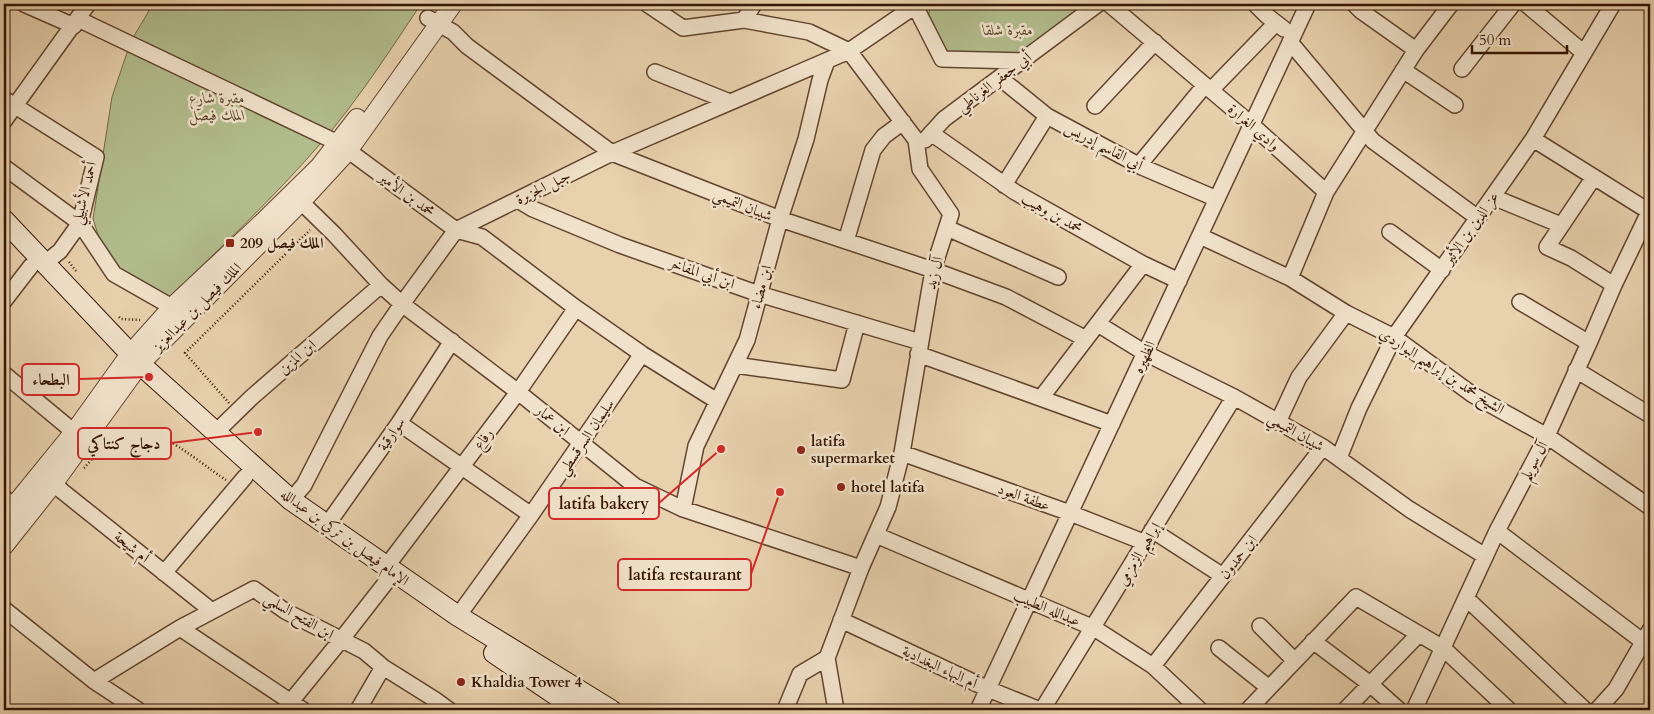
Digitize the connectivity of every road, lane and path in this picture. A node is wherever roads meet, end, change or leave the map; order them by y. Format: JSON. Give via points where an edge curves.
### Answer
{"nodes":[{"id":1,"x":24,"y":4,"type":"edge"},
{"id":2,"x":88,"y":4,"type":"edge"},
{"id":3,"x":439,"y":4,"type":"edge"},
{"id":4,"x":453,"y":4,"type":"edge"},
{"id":5,"x":647,"y":4,"type":"edge"},
{"id":6,"x":754,"y":4,"type":"edge"},
{"id":7,"x":1098,"y":4,"type":"edge"},
{"id":8,"x":1109,"y":4,"type":"edge"},
{"id":9,"x":1255,"y":4,"type":"edge"},
{"id":10,"x":1308,"y":4,"type":"edge"},
{"id":11,"x":1354,"y":4,"type":"edge"},
{"id":12,"x":1451,"y":4,"type":"edge"},
{"id":13,"x":1513,"y":4,"type":"edge"},
{"id":14,"x":1526,"y":4,"type":"edge"},
{"id":15,"x":1613,"y":4,"type":"edge"},
{"id":16,"x":914,"y":5,"type":"edge"},
{"id":17,"x":744,"y":20,"type":"junction"},
{"id":18,"x":433,"y":21,"type":"junction"},
{"id":19,"x":76,"y":22,"type":"junction"},
{"id":20,"x":1276,"y":23,"type":"junction"},
{"id":21,"x":1292,"y":39,"type":"junction"},
{"id":22,"x":1155,"y":42,"type":"junction"},
{"id":23,"x":1416,"y":50,"type":"junction"},
{"id":24,"x":849,"y":51,"type":"junction"},
{"id":25,"x":1584,"y":53,"type":"junction"},
{"id":26,"x":826,"y":60,"type":"junction"},
{"id":27,"x":1023,"y":61,"type":"junction"},
{"id":28,"x":1462,"y":69,"type":"dead end"},
{"id":29,"x":1403,"y":70,"type":"junction"},
{"id":30,"x":654,"y":72,"type":"dead end"},
{"id":31,"x":1000,"y":78,"type":"junction"},
{"id":32,"x":1208,"y":88,"type":"junction"},
{"id":33,"x":730,"y":102,"type":"junction"},
{"id":34,"x":9,"y":103,"type":"edge"},
{"id":35,"x":1454,"y":105,"type":"dead end"},
{"id":36,"x":1095,"y":106,"type":"dead end"},
{"id":37,"x":1047,"y":116,"type":"junction"},
{"id":38,"x":4,"y":121,"type":"edge"},
{"id":39,"x":903,"y":122,"type":"junction"},
{"id":40,"x":1252,"y":125,"type":"junction"},
{"id":41,"x":1364,"y":130,"type":"junction"},
{"id":42,"x":931,"y":134,"type":"junction"},
{"id":43,"x":1533,"y":139,"type":"junction"},
{"id":44,"x":343,"y":147,"type":"junction"},
{"id":45,"x":917,"y":148,"type":"junction"},
{"id":46,"x":612,"y":153,"type":"junction"},
{"id":47,"x":1140,"y":166,"type":"junction"},
{"id":48,"x":4,"y":167,"type":"edge"},
{"id":49,"x":1594,"y":177,"type":"junction"},
{"id":50,"x":1004,"y":184,"type":"junction"},
{"id":51,"x":1326,"y":192,"type":"junction"},
{"id":52,"x":1493,"y":197,"type":"junction"},
{"id":53,"x":297,"y":198,"type":"junction"},
{"id":54,"x":1217,"y":199,"type":"junction"},
{"id":55,"x":518,"y":200,"type":"junction"},
{"id":56,"x":1650,"y":211,"type":"edge"},
{"id":57,"x":1478,"y":218,"type":"junction"},
{"id":58,"x":780,"y":219,"type":"junction"},
{"id":59,"x":4,"y":220,"type":"edge"},
{"id":60,"x":320,"y":220,"type":"junction"},
{"id":61,"x":80,"y":223,"type":"junction"},
{"id":62,"x":1561,"y":225,"type":"junction"},
{"id":63,"x":947,"y":228,"type":"junction"},
{"id":64,"x":456,"y":230,"type":"junction"},
{"id":65,"x":1390,"y":232,"type":"dead end"},
{"id":66,"x":1200,"y":236,"type":"junction"},
{"id":67,"x":4,"y":238,"type":"edge"},
{"id":68,"x":846,"y":241,"type":"junction"},
{"id":69,"x":60,"y":251,"type":"junction"},
{"id":70,"x":1143,"y":264,"type":"junction"},
{"id":71,"x":37,"y":265,"type":"junction"},
{"id":72,"x":933,"y":270,"type":"junction"},
{"id":73,"x":1442,"y":270,"type":"junction"},
{"id":74,"x":78,"y":273,"type":"dead end"},
{"id":75,"x":1058,"y":277,"type":"dead end"},
{"id":76,"x":1290,"y":278,"type":"junction"},
{"id":77,"x":1179,"y":281,"type":"junction"},
{"id":78,"x":381,"y":285,"type":"junction"},
{"id":79,"x":1614,"y":285,"type":"junction"},
{"id":80,"x":759,"y":294,"type":"junction"},
{"id":81,"x":4,"y":301,"type":"edge"},
{"id":82,"x":1520,"y":302,"type":"dead end"},
{"id":83,"x":402,"y":304,"type":"junction"},
{"id":84,"x":172,"y":307,"type":"junction"},
{"id":85,"x":576,"y":308,"type":"junction"},
{"id":86,"x":115,"y":313,"type":"dead end"},
{"id":87,"x":1346,"y":313,"type":"junction"},
{"id":88,"x":144,"y":320,"type":"dead end"},
{"id":89,"x":857,"y":323,"type":"junction"},
{"id":90,"x":1098,"y":324,"type":"junction"},
{"id":91,"x":1394,"y":337,"type":"junction"},
{"id":92,"x":1086,"y":339,"type":"junction"},
{"id":93,"x":452,"y":341,"type":"junction"},
{"id":94,"x":1589,"y":343,"type":"junction"},
{"id":95,"x":919,"y":348,"type":"junction"},
{"id":96,"x":1146,"y":353,"type":"junction"},
{"id":97,"x":642,"y":354,"type":"junction"},
{"id":98,"x":132,"y":364,"type":"junction"},
{"id":99,"x":735,"y":365,"type":"junction"},
{"id":100,"x":1576,"y":370,"type":"junction"},
{"id":101,"x":4,"y":374,"type":"edge"},
{"id":102,"x":518,"y":392,"type":"junction"},
{"id":103,"x":1234,"y":397,"type":"junction"},
{"id":104,"x":1041,"y":398,"type":"junction"},
{"id":105,"x":717,"y":401,"type":"junction"},
{"id":106,"x":237,"y":413,"type":"junction"},
{"id":107,"x":1650,"y":415,"type":"edge"},
{"id":108,"x":1278,"y":422,"type":"junction"},
{"id":109,"x":399,"y":423,"type":"junction"},
{"id":110,"x":1112,"y":424,"type":"junction"},
{"id":111,"x":74,"y":432,"type":"junction"},
{"id":112,"x":216,"y":432,"type":"junction"},
{"id":113,"x":1546,"y":436,"type":"junction"},
{"id":114,"x":582,"y":443,"type":"junction"},
{"id":115,"x":1323,"y":447,"type":"junction"},
{"id":116,"x":902,"y":453,"type":"junction"},
{"id":117,"x":1339,"y":458,"type":"junction"},
{"id":118,"x":462,"y":467,"type":"junction"},
{"id":119,"x":81,"y":472,"type":"dead end"},
{"id":120,"x":241,"y":482,"type":"junction"},
{"id":121,"x":54,"y":483,"type":"junction"},
{"id":122,"x":291,"y":500,"type":"junction"},
{"id":123,"x":7,"y":507,"type":"edge"},
{"id":124,"x":1650,"y":507,"type":"edge"},
{"id":125,"x":682,"y":509,"type":"junction"},
{"id":126,"x":1070,"y":513,"type":"junction"},
{"id":127,"x":532,"y":515,"type":"junction"},
{"id":128,"x":328,"y":525,"type":"junction"},
{"id":129,"x":1496,"y":531,"type":"junction"},
{"id":130,"x":876,"y":534,"type":"junction"},
{"id":131,"x":1149,"y":536,"type":"junction"},
{"id":132,"x":4,"y":546,"type":"edge"},
{"id":133,"x":1485,"y":556,"type":"junction"},
{"id":134,"x":861,"y":568,"type":"junction"},
{"id":135,"x":164,"y":573,"type":"junction"},
{"id":136,"x":386,"y":574,"type":"junction"},
{"id":137,"x":1223,"y":576,"type":"junction"},
{"id":138,"x":1466,"y":598,"type":"junction"},
{"id":139,"x":1030,"y":600,"type":"junction"},
{"id":140,"x":4,"y":609,"type":"edge"},
{"id":141,"x":212,"y":611,"type":"junction"},
{"id":142,"x":458,"y":616,"type":"junction"},
{"id":143,"x":841,"y":620,"type":"junction"},
{"id":144,"x":1260,"y":626,"type":"dead end"},
{"id":145,"x":180,"y":628,"type":"junction"},
{"id":146,"x":1094,"y":628,"type":"junction"},
{"id":147,"x":1419,"y":634,"type":"junction"},
{"id":148,"x":341,"y":640,"type":"junction"},
{"id":149,"x":1648,"y":640,"type":"edge"},
{"id":150,"x":1314,"y":642,"type":"junction"},
{"id":151,"x":1219,"y":648,"type":"dead end"},
{"id":152,"x":1443,"y":648,"type":"junction"},
{"id":153,"x":827,"y":658,"type":"junction"},
{"id":154,"x":1295,"y":661,"type":"junction"},
{"id":155,"x":1153,"y":666,"type":"junction"},
{"id":156,"x":383,"y":667,"type":"junction"},
{"id":157,"x":94,"y":681,"type":"junction"},
{"id":158,"x":1370,"y":684,"type":"junction"},
{"id":159,"x":1269,"y":688,"type":"junction"},
{"id":160,"x":988,"y":689,"type":"junction"},
{"id":161,"x":430,"y":704,"type":"edge"},
{"id":162,"x":119,"y":705,"type":"edge"},
{"id":163,"x":293,"y":707,"type":"edge"},
{"id":164,"x":138,"y":710,"type":"edge"},
{"id":165,"x":358,"y":710,"type":"edge"},
{"id":166,"x":449,"y":710,"type":"edge"},
{"id":167,"x":578,"y":710,"type":"edge"},
{"id":168,"x":611,"y":710,"type":"edge"},
{"id":169,"x":785,"y":710,"type":"edge"},
{"id":170,"x":836,"y":710,"type":"edge"},
{"id":171,"x":978,"y":710,"type":"edge"},
{"id":172,"x":1041,"y":710,"type":"edge"},
{"id":173,"x":1200,"y":710,"type":"edge"},
{"id":174,"x":1248,"y":710,"type":"edge"},
{"id":175,"x":1345,"y":710,"type":"edge"},
{"id":176,"x":1400,"y":710,"type":"edge"},
{"id":177,"x":1414,"y":710,"type":"edge"},
{"id":178,"x":1509,"y":710,"type":"edge"},
{"id":179,"x":1585,"y":710,"type":"edge"},
{"id":180,"x":1597,"y":710,"type":"edge"}],
"edges":[{"from":1,"to":19,"type":"street","name":"محمد بن الأمير"},
{"from":2,"to":19,"type":"street"},
{"from":3,"to":18,"type":"street","name":"الملك فيصل بن عبدالعزيز"},
{"from":4,"to":18,"type":"street","name":"الملك فيصل بن عبدالعزيز"},
{"from":5,"to":17,"type":"street","name":"آل زيد","via":[[683,28]]},
{"from":6,"to":17,"type":"street"},
{"from":7,"to":27,"type":"street","name":"أبي جعفر الغرناطي"},
{"from":8,"to":22,"type":"street","name":"وادي الغرارة"},
{"from":9,"to":20,"type":"street"},
{"from":10,"to":21,"type":"street","name":"الظهيره"},
{"from":11,"to":23,"type":"street"},
{"from":12,"to":23,"type":"street"},
{"from":13,"to":28,"type":"street"},
{"from":14,"to":25,"type":"street"},
{"from":15,"to":25,"type":"street","name":"عز الدين بن الأثير"},
{"from":16,"to":24,"type":"street","name":"جبل الجزيرة"},
{"from":16,"to":27,"type":"street","via":[[942,59]]},
{"from":17,"to":24,"type":"street","name":"آل زيد","via":[[809,32]]},
{"from":18,"to":44,"type":"street","name":"الملك فيصل بن عبدالعزيز"},
{"from":18,"to":46,"type":"street","name":"شيبان التميمي","via":[[453,32],[467,46]]},
{"from":19,"to":34,"type":"street"},
{"from":19,"to":44,"type":"street","name":"محمد بن الأمير"},
{"from":20,"to":21,"type":"street"},
{"from":20,"to":32,"type":"street"},
{"from":21,"to":40,"type":"street","name":"الظهيره"},
{"from":21,"to":41,"type":"street"},
{"from":22,"to":32,"type":"street","name":"وادي الغرارة"},
{"from":22,"to":36,"type":"street"},
{"from":23,"to":29,"type":"street"},
{"from":24,"to":26,"type":"street","name":"جبل الجزيرة"},
{"from":24,"to":39,"type":"street","name":"آل زيد"},
{"from":25,"to":43,"type":"street","name":"عز الدين بن الأثير"},
{"from":26,"to":33,"type":"street","name":"جبل الجزيرة"},
{"from":26,"to":58,"type":"street","name":"ابن مضاء","via":[[806,139]]},
{"from":27,"to":31,"type":"street","name":"أبي جعفر الغرناطي"},
{"from":29,"to":35,"type":"street"},
{"from":29,"to":41,"type":"street"},
{"from":30,"to":33,"type":"street"},
{"from":31,"to":37,"type":"street","name":"أبي القاسم إدريس"},
{"from":31,"to":42,"type":"street","name":"أبي جعفر الغرناطي","via":[[944,119]]},
{"from":32,"to":40,"type":"street","name":"وادي الغرارة"},
{"from":32,"to":47,"type":"street"},
{"from":33,"to":46,"type":"street","name":"جبل الجزيرة"},
{"from":34,"to":38,"type":"street"},
{"from":34,"to":61,"type":"street","name":"أحمد الأشبيلي","via":[[96,157]]},
{"from":37,"to":47,"type":"street","name":"أبي القاسم إدريس"},
{"from":37,"to":50,"type":"street"},
{"from":39,"to":45,"type":"street","name":"آل زيد","via":[[916,140]]},
{"from":39,"to":68,"type":"street","via":[[884,136],[873,150]]},
{"from":40,"to":51,"type":"street","name":"وادي الغرارة"},
{"from":40,"to":54,"type":"street","name":"الظهيره"},
{"from":41,"to":51,"type":"street"},
{"from":41,"to":57,"type":"street","via":[[1373,141]]},
{"from":42,"to":45,"type":"street","name":"أبي جعفر الغرناطي"},
{"from":42,"to":50,"type":"street","name":"محمد بن وهيب"},
{"from":43,"to":49,"type":"street"},
{"from":43,"to":52,"type":"street","name":"عز الدين بن الأثير"},
{"from":44,"to":53,"type":"street","name":"الملك فيصل بن عبدالعزيز"},
{"from":44,"to":64,"type":"street","name":"محمد بن الأمير"},
{"from":45,"to":63,"type":"street","name":"آل زيد","via":[[920,169],[951,214]]},
{"from":46,"to":55,"type":"street","name":"جبل الجزيرة"},
{"from":46,"to":58,"type":"street","name":"شيبان التميمي"},
{"from":47,"to":54,"type":"street","name":"أبي القاسم إدريس"},
{"from":48,"to":61,"type":"street"},
{"from":49,"to":56,"type":"street"},
{"from":49,"to":62,"type":"street"},
{"from":50,"to":70,"type":"street","name":"محمد بن وهيب"},
{"from":51,"to":76,"type":"street"},
{"from":52,"to":57,"type":"street","name":"عز الدين بن الأثير"},
{"from":52,"to":62,"type":"street"},
{"from":53,"to":60,"type":"street","name":"ابن عمار"},
{"from":53,"to":84,"type":"street","name":"الملك فيصل بن عبدالعزيز"},
{"from":53,"to":98,"type":"street","name":"الملك فيصل بن عبدالعزيز"},
{"from":54,"to":66,"type":"street","name":"الظهيره"},
{"from":55,"to":64,"type":"street","name":"جبل الجزيرة"},
{"from":55,"to":80,"type":"street","name":"ابن أبي المفاخر","via":[[620,245]]},
{"from":56,"to":79,"type":"street","name":"آل سويلم"},
{"from":57,"to":73,"type":"street","name":"عز الدين بن الأثير"},
{"from":58,"to":68,"type":"street","name":"شيبان التميمي"},
{"from":58,"to":80,"type":"street","name":"ابن مضاء"},
{"from":59,"to":71,"type":"main road","name":"الإمام فيصل بن تركي بن عبدالله"},
{"from":60,"to":78,"type":"street","name":"ابن عمار"},
{"from":60,"to":106,"type":"path","via":[[185,353]]},
{"from":61,"to":69,"type":"street","name":"أحمد الأشبيلي"},
{"from":61,"to":84,"type":"street","via":[[114,274]]},
{"from":62,"to":79,"type":"street","via":[[1547,247]]},
{"from":63,"to":72,"type":"street","name":"آل زيد"},
{"from":63,"to":75,"type":"street"},
{"from":64,"to":83,"type":"street","name":"جبل الجزيرة"},
{"from":64,"to":85,"type":"street","name":"محمد بن الأمير","via":[[482,237]]},
{"from":65,"to":73,"type":"street"},
{"from":66,"to":76,"type":"street","name":"الشيخ محمد بن إبراهيم البواردي"},
{"from":66,"to":77,"type":"street","name":"الظهيره"},
{"from":67,"to":71,"type":"main road","name":"الإمام فيصل بن تركي بن عبدالله"},
{"from":68,"to":72,"type":"street","name":"شيبان التميمي"},
{"from":69,"to":71,"type":"street","name":"أحمد الأشبيلي"},
{"from":69,"to":74,"type":"path"},
{"from":70,"to":77,"type":"street","name":"محمد بن وهيب"},
{"from":70,"to":90,"type":"street"},
{"from":71,"to":81,"type":"street","name":"أحمد الأشبيلي"},
{"from":71,"to":98,"type":"main road","name":"الإمام فيصل بن تركي بن عبدالله"},
{"from":72,"to":92,"type":"street","name":"شيبان التميمي","via":[[1006,297]]},
{"from":72,"to":95,"type":"street","name":"آل زيد"},
{"from":73,"to":91,"type":"street","name":"عز الدين بن الأثير"},
{"from":76,"to":87,"type":"street","name":"الشيخ محمد بن إبراهيم البواردي"},
{"from":77,"to":96,"type":"street","name":"الظهيره"},
{"from":78,"to":83,"type":"street","name":"ابن عمار"},
{"from":78,"to":106,"type":"street","name":"ابن المزين","via":[[252,396]]},
{"from":79,"to":94,"type":"street","name":"آل سويلم"},
{"from":80,"to":89,"type":"street","name":"ابن أبي المفاخر"},
{"from":80,"to":99,"type":"street","name":"ابن مضاء","via":[[747,340]]},
{"from":82,"to":94,"type":"street"},
{"from":83,"to":93,"type":"street","name":"ابن عمار"},
{"from":83,"to":122,"type":"street","name":"جبل الجزيرة","via":[[380,336],[304,485]]},
{"from":84,"to":98,"type":"street","name":"الملك فيصل بن عبدالعزيز"},
{"from":85,"to":97,"type":"street","name":"محمد بن الأمير"},
{"from":85,"to":102,"type":"street","name":"رفاع"},
{"from":86,"to":88,"type":"path","via":[[121,318]]},
{"from":87,"to":91,"type":"street","name":"الشيخ محمد بن إبراهيم البواردي"},
{"from":87,"to":108,"type":"street","via":[[1300,377]]},
{"from":89,"to":95,"type":"street","name":"ابن أبي المفاخر"},
{"from":89,"to":99,"type":"street","via":[[842,380]]},
{"from":90,"to":92,"type":"street"},
{"from":90,"to":96,"type":"street","name":"شيبان التميمي"},
{"from":91,"to":113,"type":"street","name":"الشيخ محمد بن إبراهيم البواردي","via":[[1473,395]]},
{"from":91,"to":117,"type":"street","name":"عز الدين بن الأثير"},
{"from":92,"to":104,"type":"street"},
{"from":93,"to":102,"type":"street","name":"ابن عمار"},
{"from":93,"to":109,"type":"street","name":"سوارقية"},
{"from":94,"to":100,"type":"street","name":"آل سويلم"},
{"from":95,"to":104,"type":"street","name":"ابن أبي المفاخر"},
{"from":95,"to":116,"type":"street","name":"آل زيد"},
{"from":96,"to":103,"type":"street","name":"شيبان التميمي"},
{"from":96,"to":110,"type":"street","name":"الظهيره"},
{"from":97,"to":105,"type":"street","name":"محمد بن الأمير"},
{"from":97,"to":114,"type":"street","name":"سليمان السرقسطي"},
{"from":98,"to":111,"type":"street","name":"الملك فيصل بن عبدالعزيز"},
{"from":98,"to":112,"type":"main road","name":"الإمام فيصل بن تركي بن عبدالله"},
{"from":98,"to":120,"type":"main road","name":"الإمام فيصل بن تركي بن عبدالله"},
{"from":98,"to":121,"type":"street","name":"الملك فيصل بن عبدالعزيز"},
{"from":99,"to":105,"type":"street","name":"ابن مضاء"},
{"from":100,"to":107,"type":"street"},
{"from":100,"to":113,"type":"street","name":"آل سويلم"},
{"from":101,"to":111,"type":"street"},
{"from":102,"to":114,"type":"street","name":"ابن عمار"},
{"from":102,"to":118,"type":"street","name":"رفاع"},
{"from":103,"to":108,"type":"street","name":"شيبان التميمي"},
{"from":103,"to":131,"type":"street","name":"إبراهيم الزمزمي"},
{"from":104,"to":110,"type":"street","name":"ابن أبي المفاخر"},
{"from":105,"to":125,"type":"street","name":"ابن مضاء","via":[[696,446]]},
{"from":106,"to":112,"type":"street","name":"ابن المزين"},
{"from":108,"to":115,"type":"street","name":"شيبان التميمي"},
{"from":109,"to":118,"type":"street"},
{"from":109,"to":128,"type":"street","name":"سوارقية"},
{"from":110,"to":126,"type":"street","name":"الظهيره"},
{"from":111,"to":123,"type":"street","name":"الملك فيصل بن عبدالعزيز"},
{"from":112,"to":122,"type":"main road","name":"الإمام فيصل بن تركي بن عبدالله"},
{"from":113,"to":124,"type":"street","name":"الشيخ محمد بن إبراهيم البواردي"},
{"from":113,"to":129,"type":"street","name":"آل سويلم"},
{"from":114,"to":125,"type":"street","name":"ابن عمار","via":[[635,486]]},
{"from":114,"to":127,"type":"street","name":"سليمان السرقسطي"},
{"from":115,"to":117,"type":"street","name":"شيبان التميمي"},
{"from":115,"to":137,"type":"street","name":"ابن حمدون"},
{"from":116,"to":126,"type":"street","name":"عطفة العود"},
{"from":116,"to":130,"type":"street","name":"آل زيد","via":[[888,507]]},
{"from":117,"to":133,"type":"street","name":"شيبان التميمي","via":[[1409,509]]},
{"from":118,"to":127,"type":"street"},
{"from":118,"to":136,"type":"street","name":"رفاع"},
{"from":119,"to":120,"type":"path","via":[[98,454],[121,445],[165,440]]},
{"from":120,"to":135,"type":"street"},
{"from":120,"to":136,"type":"main road","name":"الإمام فيصل بن تركي بن عبدالله"},
{"from":121,"to":132,"type":"street","name":"الملك فيصل بن عبدالعزيز"},
{"from":121,"to":135,"type":"street","name":"أم شيحة"},
{"from":122,"to":128,"type":"main road","name":"الإمام فيصل بن تركي بن عبدالله"},
{"from":125,"to":134,"type":"street","name":"ابن عمار"},
{"from":126,"to":131,"type":"street","name":"عطفة العود"},
{"from":126,"to":139,"type":"street","name":"الظهيره"},
{"from":127,"to":142,"type":"street","name":"سليمان السرقسطي"},
{"from":128,"to":136,"type":"main road","name":"الإمام فيصل بن تركي بن عبدالله"},
{"from":129,"to":133,"type":"street","name":"آل سويلم"},
{"from":129,"to":149,"type":"street"},
{"from":130,"to":134,"type":"street","name":"آل زيد"},
{"from":130,"to":139,"type":"street","name":"عبدالله الطبيب"},
{"from":131,"to":137,"type":"street","name":"عطفة العود"},
{"from":131,"to":146,"type":"street","name":"إبراهيم الزمزمي"},
{"from":133,"to":138,"type":"street","name":"آل سويلم"},
{"from":134,"to":143,"type":"street","name":"آل زيد"},
{"from":135,"to":141,"type":"street","name":"أم شيحة"},
{"from":136,"to":142,"type":"main road","name":"الإمام فيصل بن تركي بن عبدالله"},
{"from":136,"to":148,"type":"street","name":"رفاع"},
{"from":136,"to":167,"type":"main road","name":"الإمام فيصل بن تركي بن عبدالله"},
{"from":137,"to":155,"type":"street","name":"ابن حمدون"},
{"from":138,"to":152,"type":"street","name":"آل سويلم"},
{"from":138,"to":179,"type":"street"},
{"from":139,"to":146,"type":"street","name":"عبدالله الطبيب"},
{"from":139,"to":160,"type":"street","name":"الظهيره"},
{"from":140,"to":157,"type":"street"},
{"from":141,"to":145,"type":"street","name":"ابن الفتح السلمي"},
{"from":141,"to":148,"type":"street","name":"ابن الفتح السلمي","via":[[254,589],[285,611]]},
{"from":142,"to":168,"type":"main road","name":"الإمام فيصل بن تركي بن عبدالله"},
{"from":143,"to":153,"type":"street","name":"آل زيد"},
{"from":143,"to":160,"type":"street","name":"أم البهاء البغدادية"},
{"from":144,"to":154,"type":"street"},
{"from":145,"to":157,"type":"street","name":"ابن الفتح السلمي"},
{"from":145,"to":163,"type":"street"},
{"from":146,"to":155,"type":"street","name":"عبدالله الطبيب"},
{"from":146,"to":172,"type":"street","name":"إبراهيم الزمزمي"},
{"from":147,"to":150,"type":"street","via":[[1356,596]]},
{"from":147,"to":152,"type":"street"},
{"from":147,"to":158,"type":"street"},
{"from":148,"to":156,"type":"street","name":"ابن الفتح السلمي","via":[[364,650]]},
{"from":148,"to":163,"type":"street","name":"رفاع"},
{"from":149,"to":180,"type":"street","via":[[1616,690]]},
{"from":150,"to":154,"type":"street"},
{"from":150,"to":158,"type":"street"},
{"from":151,"to":159,"type":"street"},
{"from":152,"to":177,"type":"street","name":"آل سويلم"},
{"from":152,"to":178,"type":"street"},
{"from":153,"to":169,"type":"street","via":[[800,674]]},
{"from":153,"to":170,"type":"street"},
{"from":154,"to":159,"type":"street"},
{"from":155,"to":173,"type":"street","name":"عبدالله الطبيب"},
{"from":156,"to":161,"type":"street","name":"ابن الفتح السلمي"},
{"from":156,"to":165,"type":"street"},
{"from":157,"to":162,"type":"street"},
{"from":158,"to":175,"type":"street"},
{"from":158,"to":176,"type":"street"},
{"from":159,"to":174,"type":"street"},
{"from":160,"to":171,"type":"street","name":"الظهيره"},
{"from":160,"to":172,"type":"street","name":"أم البهاء البغدادية"},
{"from":161,"to":166,"type":"street","name":"ابن الفتح السلمي"},
{"from":162,"to":164,"type":"street"}]}
